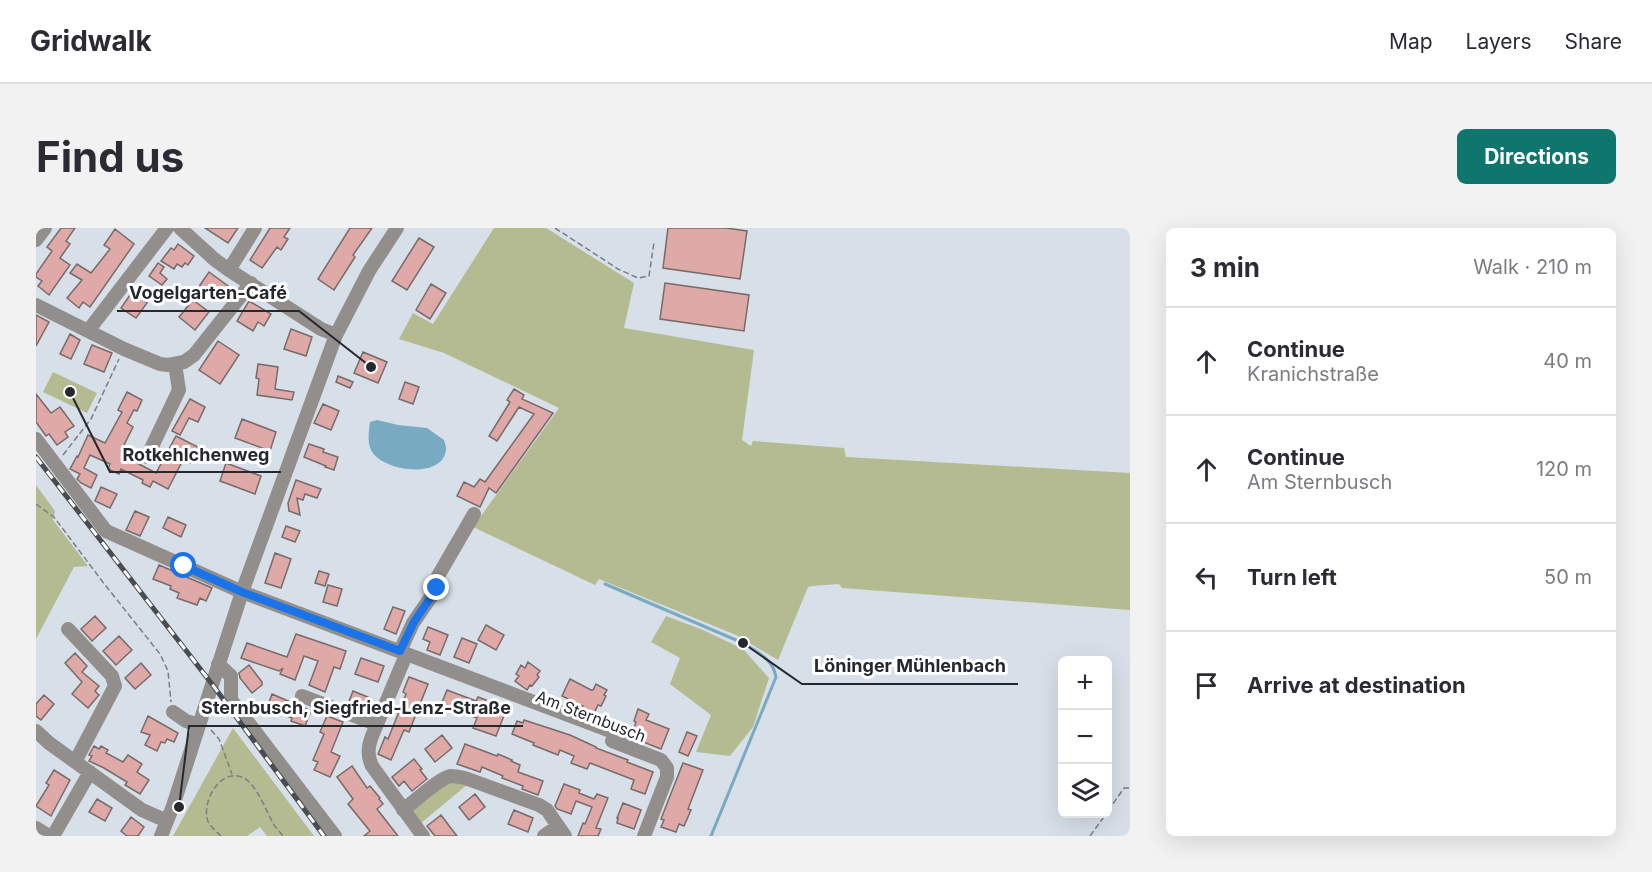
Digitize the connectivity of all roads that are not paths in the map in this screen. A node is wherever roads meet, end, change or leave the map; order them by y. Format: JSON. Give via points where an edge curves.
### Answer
{"nodes":[{"id":1,"x":45,"y":228,"type":"edge"},
{"id":2,"x":167,"y":228,"type":"edge"},
{"id":3,"x":180,"y":228,"type":"edge"},
{"id":4,"x":255,"y":228,"type":"edge"},
{"id":5,"x":397,"y":228,"type":"edge"},
{"id":6,"x":36,"y":240,"type":"edge"},
{"id":7,"x":229,"y":270,"type":"junction"},
{"id":8,"x":251,"y":283,"type":"junction"},
{"id":9,"x":36,"y":305,"type":"edge"},
{"id":10,"x":88,"y":331,"type":"junction"},
{"id":11,"x":336,"y":336,"type":"junction"},
{"id":12,"x":176,"y":364,"type":"junction"},
{"id":13,"x":36,"y":439,"type":"edge"},
{"id":14,"x":147,"y":457,"type":"dead end"},
{"id":15,"x":474,"y":514,"type":"dead end"},
{"id":16,"x":241,"y":596,"type":"junction"},
{"id":17,"x":68,"y":628,"type":"dead end"},
{"id":18,"x":402,"y":657,"type":"junction"},
{"id":19,"x":218,"y":664,"type":"junction"},
{"id":20,"x":501,"y":694,"type":"junction"},
{"id":21,"x":302,"y":696,"type":"dead end"},
{"id":22,"x":173,"y":712,"type":"road end"},
{"id":23,"x":376,"y":724,"type":"junction"},
{"id":24,"x":199,"y":725,"type":"junction"},
{"id":25,"x":36,"y":731,"type":"edge"},
{"id":26,"x":629,"y":738,"type":"dead end"},
{"id":27,"x":75,"y":762,"type":"junction"},
{"id":28,"x":90,"y":772,"type":"junction"},
{"id":29,"x":403,"y":810,"type":"junction"},
{"id":30,"x":167,"y":821,"type":"junction"},
{"id":31,"x":36,"y":828,"type":"edge"},
{"id":32,"x":562,"y":831,"type":"edge"},
{"id":33,"x":51,"y":836,"type":"edge"},
{"id":34,"x":161,"y":836,"type":"edge"},
{"id":35,"x":335,"y":836,"type":"edge"},
{"id":36,"x":423,"y":836,"type":"edge"},
{"id":37,"x":544,"y":836,"type":"edge"},
{"id":38,"x":644,"y":836,"type":"edge"}],
"edges":[{"from":1,"to":6,"type":"street"},
{"from":2,"to":10,"type":"street"},
{"from":3,"to":7,"type":"street"},
{"from":4,"to":7,"type":"street"},
{"from":5,"to":11,"type":"street","via":[[369,271]]},
{"from":7,"to":8,"type":"street"},
{"from":8,"to":11,"type":"street"},
{"from":8,"to":12,"type":"street","via":[[198,350]]},
{"from":9,"to":10,"type":"street"},
{"from":10,"to":12,"type":"street","via":[[160,364]]},
{"from":11,"to":16,"type":"street"},
{"from":12,"to":14,"type":"street","via":[[179,390]]},
{"from":13,"to":16,"type":"street","name":"Am Sternbusch","via":[[106,531]]},
{"from":15,"to":18,"type":"street","via":[[438,576],[437,588],[414,622]]},
{"from":16,"to":18,"type":"street","name":"Am Sternbusch"},
{"from":16,"to":19,"type":"street"},
{"from":17,"to":27,"type":"street","via":[[112,676],[115,686]]},
{"from":18,"to":20,"type":"street","name":"Am Sternbusch"},
{"from":18,"to":23,"type":"street"},
{"from":19,"to":24,"type":"street"},
{"from":19,"to":35,"type":"street","via":[[231,676],[231,700]]},
{"from":20,"to":26,"type":"street","name":"Am Sternbusch"},
{"from":20,"to":38,"type":"street","name":"Am Sternbusch","via":[[661,760],[667,777]]},
{"from":21,"to":23,"type":"street"},
{"from":22,"to":24,"type":"street"},
{"from":23,"to":29,"type":"street","via":[[368,757]]},
{"from":24,"to":30,"type":"street"},
{"from":25,"to":27,"type":"street"},
{"from":27,"to":28,"type":"street"},
{"from":28,"to":30,"type":"street","via":[[142,810]]},
{"from":28,"to":33,"type":"street"},
{"from":29,"to":32,"type":"street","via":[[448,776],[457,776],[539,805]]},
{"from":29,"to":36,"type":"street"},
{"from":30,"to":34,"type":"street"},
{"from":31,"to":33,"type":"street"},
{"from":32,"to":37,"type":"street"}]}
